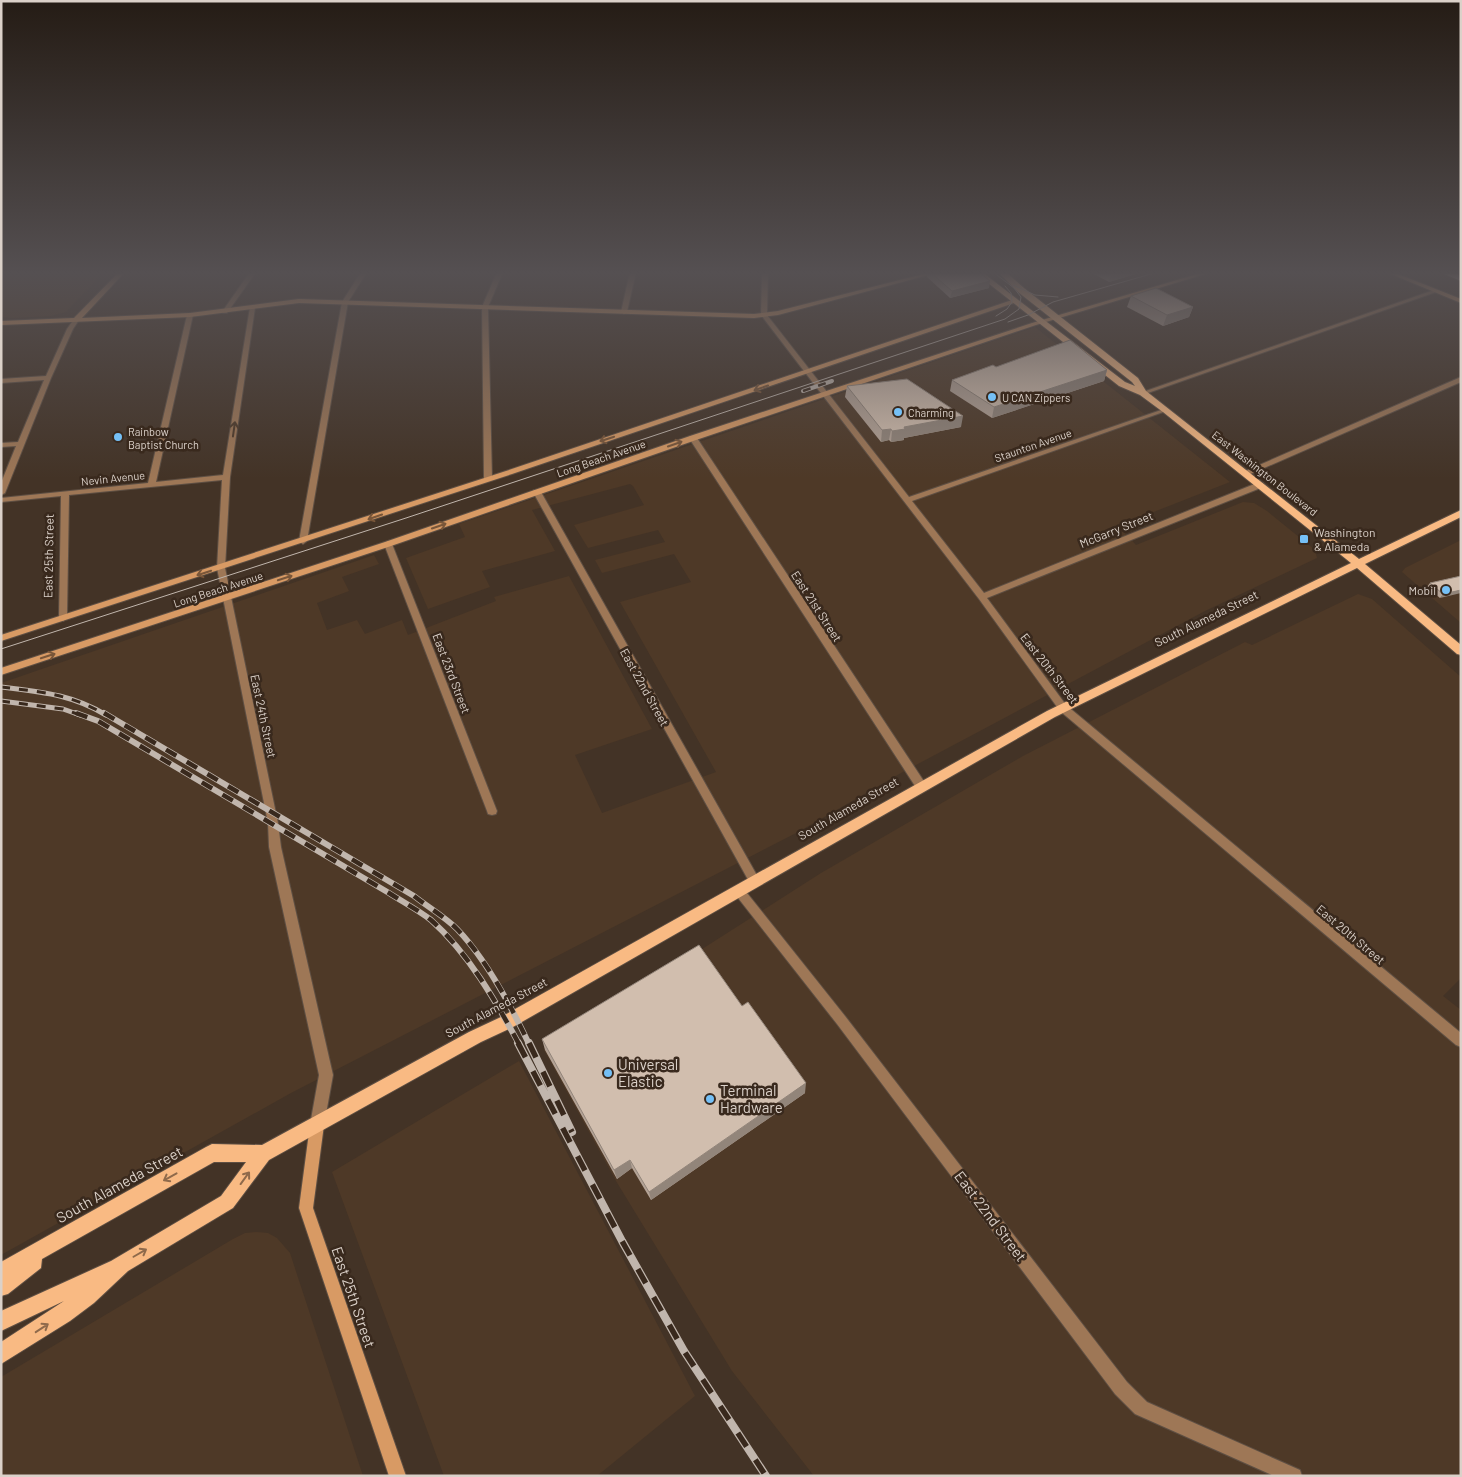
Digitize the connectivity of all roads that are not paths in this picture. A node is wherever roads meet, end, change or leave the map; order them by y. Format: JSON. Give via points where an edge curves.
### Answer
{"nodes":[{"id":1,"x":65,"y":341,"type":"edge"},
{"id":2,"x":184,"y":341,"type":"edge"},
{"id":3,"x":247,"y":341,"type":"edge"},
{"id":4,"x":338,"y":341,"type":"edge"},
{"id":5,"x":486,"y":341,"type":"edge"},
{"id":6,"x":783,"y":341,"type":"edge"},
{"id":7,"x":898,"y":341,"type":"edge"},
{"id":8,"x":984,"y":341,"type":"edge"},
{"id":9,"x":1066,"y":341,"type":"edge"},
{"id":10,"x":1086,"y":341,"type":"edge"},
{"id":11,"x":1294,"y":341,"type":"edge"},
{"id":12,"x":807,"y":372,"type":"junction"},
{"id":13,"x":48,"y":378,"type":"junction"},
{"id":14,"x":1461,"y":379,"type":"edge"},
{"id":15,"x":1,"y":381,"type":"edge"},
{"id":16,"x":823,"y":394,"type":"junction"},
{"id":17,"x":1143,"y":394,"type":"junction"},
{"id":18,"x":1166,"y":410,"type":"junction"},
{"id":19,"x":693,"y":438,"type":"junction"},
{"id":20,"x":22,"y":444,"type":"junction"},
{"id":21,"x":1,"y":445,"type":"edge"},
{"id":22,"x":1245,"y":472,"type":"junction"},
{"id":23,"x":226,"y":477,"type":"junction"},
{"id":24,"x":488,"y":479,"type":"junction"},
{"id":25,"x":151,"y":485,"type":"junction"},
{"id":26,"x":1260,"y":485,"type":"junction"},
{"id":27,"x":537,"y":492,"type":"junction"},
{"id":28,"x":1,"y":493,"type":"edge"},
{"id":29,"x":65,"y":494,"type":"junction"},
{"id":30,"x":1,"y":500,"type":"edge"},
{"id":31,"x":907,"y":500,"type":"junction"},
{"id":32,"x":1461,"y":513,"type":"edge"},
{"id":33,"x":303,"y":541,"type":"junction"},
{"id":34,"x":388,"y":544,"type":"junction"},
{"id":35,"x":1359,"y":564,"type":"junction"},
{"id":36,"x":221,"y":568,"type":"junction"},
{"id":37,"x":982,"y":596,"type":"junction"},
{"id":38,"x":226,"y":598,"type":"junction"},
{"id":39,"x":62,"y":618,"type":"junction"},
{"id":40,"x":1,"y":638,"type":"edge"},
{"id":41,"x":1461,"y":651,"type":"edge"},
{"id":42,"x":1,"y":672,"type":"edge"},
{"id":43,"x":1063,"y":708,"type":"junction"},
{"id":44,"x":921,"y":786,"type":"junction"},
{"id":45,"x":492,"y":811,"type":"dead end"},
{"id":46,"x":755,"y":882,"type":"junction"},
{"id":47,"x":739,"y":891,"type":"junction"},
{"id":48,"x":1461,"y":1041,"type":"edge"},
{"id":49,"x":317,"y":1125,"type":"junction"},
{"id":50,"x":263,"y":1154,"type":"junction"},
{"id":51,"x":67,"y":1235,"type":"junction"},
{"id":52,"x":121,"y":1264,"type":"junction"},
{"id":53,"x":1,"y":1272,"type":"edge"},
{"id":54,"x":1,"y":1287,"type":"edge"},
{"id":55,"x":1,"y":1321,"type":"edge"},
{"id":56,"x":1,"y":1354,"type":"edge"},
{"id":57,"x":398,"y":1476,"type":"edge"},
{"id":58,"x":1294,"y":1476,"type":"edge"}],
"edges":[{"from":1,"to":13,"type":"street"},
{"from":2,"to":25,"type":"street"},
{"from":23,"to":3,"type":"street","name":"East 24th Street","one_way":true},
{"from":4,"to":33,"type":"street"},
{"from":5,"to":24,"type":"street"},
{"from":6,"to":12,"type":"street","name":"East 20th Street"},
{"from":7,"to":12,"type":"main road","name":"Long Beach Avenue"},
{"from":8,"to":16,"type":"main road","name":"Long Beach Avenue"},
{"from":9,"to":17,"type":"main road","name":"East Washington Boulevard","via":[[1122,384]]},
{"from":10,"to":17,"type":"main road","name":"East Washington Boulevard","via":[[1135,380]]},
{"from":11,"to":17,"type":"street"},
{"from":12,"to":16,"type":"street","name":"East 20th Street"},
{"from":12,"to":24,"type":"main road","name":"Long Beach Avenue","one_way":true},
{"from":13,"to":15,"type":"street"},
{"from":13,"to":20,"type":"street"},
{"from":14,"to":22,"type":"street"},
{"from":16,"to":19,"type":"main road","name":"Long Beach Avenue"},
{"from":16,"to":31,"type":"street","name":"East 20th Street"},
{"from":17,"to":18,"type":"main road","name":"East Washington Boulevard"},
{"from":18,"to":22,"type":"main road","name":"East Washington Boulevard"},
{"from":18,"to":31,"type":"street","name":"Staunton Avenue"},
{"from":27,"to":19,"type":"main road","name":"Long Beach Avenue","one_way":true},
{"from":19,"to":44,"type":"street","name":"East 21st Street"},
{"from":20,"to":21,"type":"street"},
{"from":20,"to":28,"type":"street"},
{"from":22,"to":26,"type":"main road","name":"East Washington Boulevard"},
{"from":23,"to":25,"type":"street","name":"Nevin Avenue"},
{"from":23,"to":36,"type":"street","name":"East 24th Street"},
{"from":24,"to":33,"type":"main road","name":"Long Beach Avenue","one_way":true},
{"from":25,"to":29,"type":"street","name":"Nevin Avenue"},
{"from":26,"to":35,"type":"main road","name":"East Washington Boulevard"},
{"from":26,"to":37,"type":"street","name":"McGarry Street"},
{"from":34,"to":27,"type":"main road","name":"Long Beach Avenue","one_way":true},
{"from":27,"to":46,"type":"street","name":"East 22nd Street"},
{"from":29,"to":30,"type":"street","name":"Nevin Avenue"},
{"from":29,"to":39,"type":"street","name":"East 25th Street"},
{"from":31,"to":37,"type":"street","name":"East 20th Street"},
{"from":32,"to":35,"type":"main road","name":"South Alameda Street"},
{"from":33,"to":36,"type":"main road","name":"Long Beach Avenue"},
{"from":38,"to":34,"type":"main road","name":"Long Beach Avenue","one_way":true},
{"from":34,"to":45,"type":"street","name":"East 23rd Street"},
{"from":35,"to":41,"type":"main road","name":"East Washington Boulevard"},
{"from":35,"to":43,"type":"main road","name":"South Alameda Street"},
{"from":36,"to":38,"type":"street","name":"East 24th Street"},
{"from":36,"to":39,"type":"main road","name":"Long Beach Avenue","one_way":true},
{"from":37,"to":43,"type":"street","name":"East 20th Street"},
{"from":42,"to":38,"type":"main road","name":"Long Beach Avenue","one_way":true},
{"from":38,"to":49,"type":"street","name":"East 24th Street","via":[[273,823],[275,847],[326,1075]]},
{"from":39,"to":40,"type":"main road","name":"Long Beach Avenue"},
{"from":43,"to":44,"type":"main road","name":"South Alameda Street"},
{"from":43,"to":48,"type":"street","name":"East 20th Street"},
{"from":44,"to":46,"type":"main road","name":"South Alameda Street"},
{"from":46,"to":47,"type":"main road","name":"South Alameda Street"},
{"from":47,"to":49,"type":"main road","name":"South Alameda Street"},
{"from":47,"to":58,"type":"street","name":"East 22nd Street","via":[[1121,1388],[1141,1408]]},
{"from":49,"to":50,"type":"main road","name":"South Alameda Street"},
{"from":49,"to":57,"type":"main road","name":"East 25th Street","via":[[306,1208]]},
{"from":50,"to":51,"type":"main road","name":"South Alameda Street","one_way":true,"via":[[212,1153]]},
{"from":52,"to":50,"type":"main road","name":"South Alameda Street","one_way":true,"via":[[227,1202]]},
{"from":51,"to":53,"type":"main road","name":"South Alameda Street"},
{"from":51,"to":54,"type":"main road"},
{"from":52,"to":55,"type":"main road"},
{"from":56,"to":52,"type":"main road","name":"South Alameda Street","one_way":true,"via":[[63,1314]]}]}
